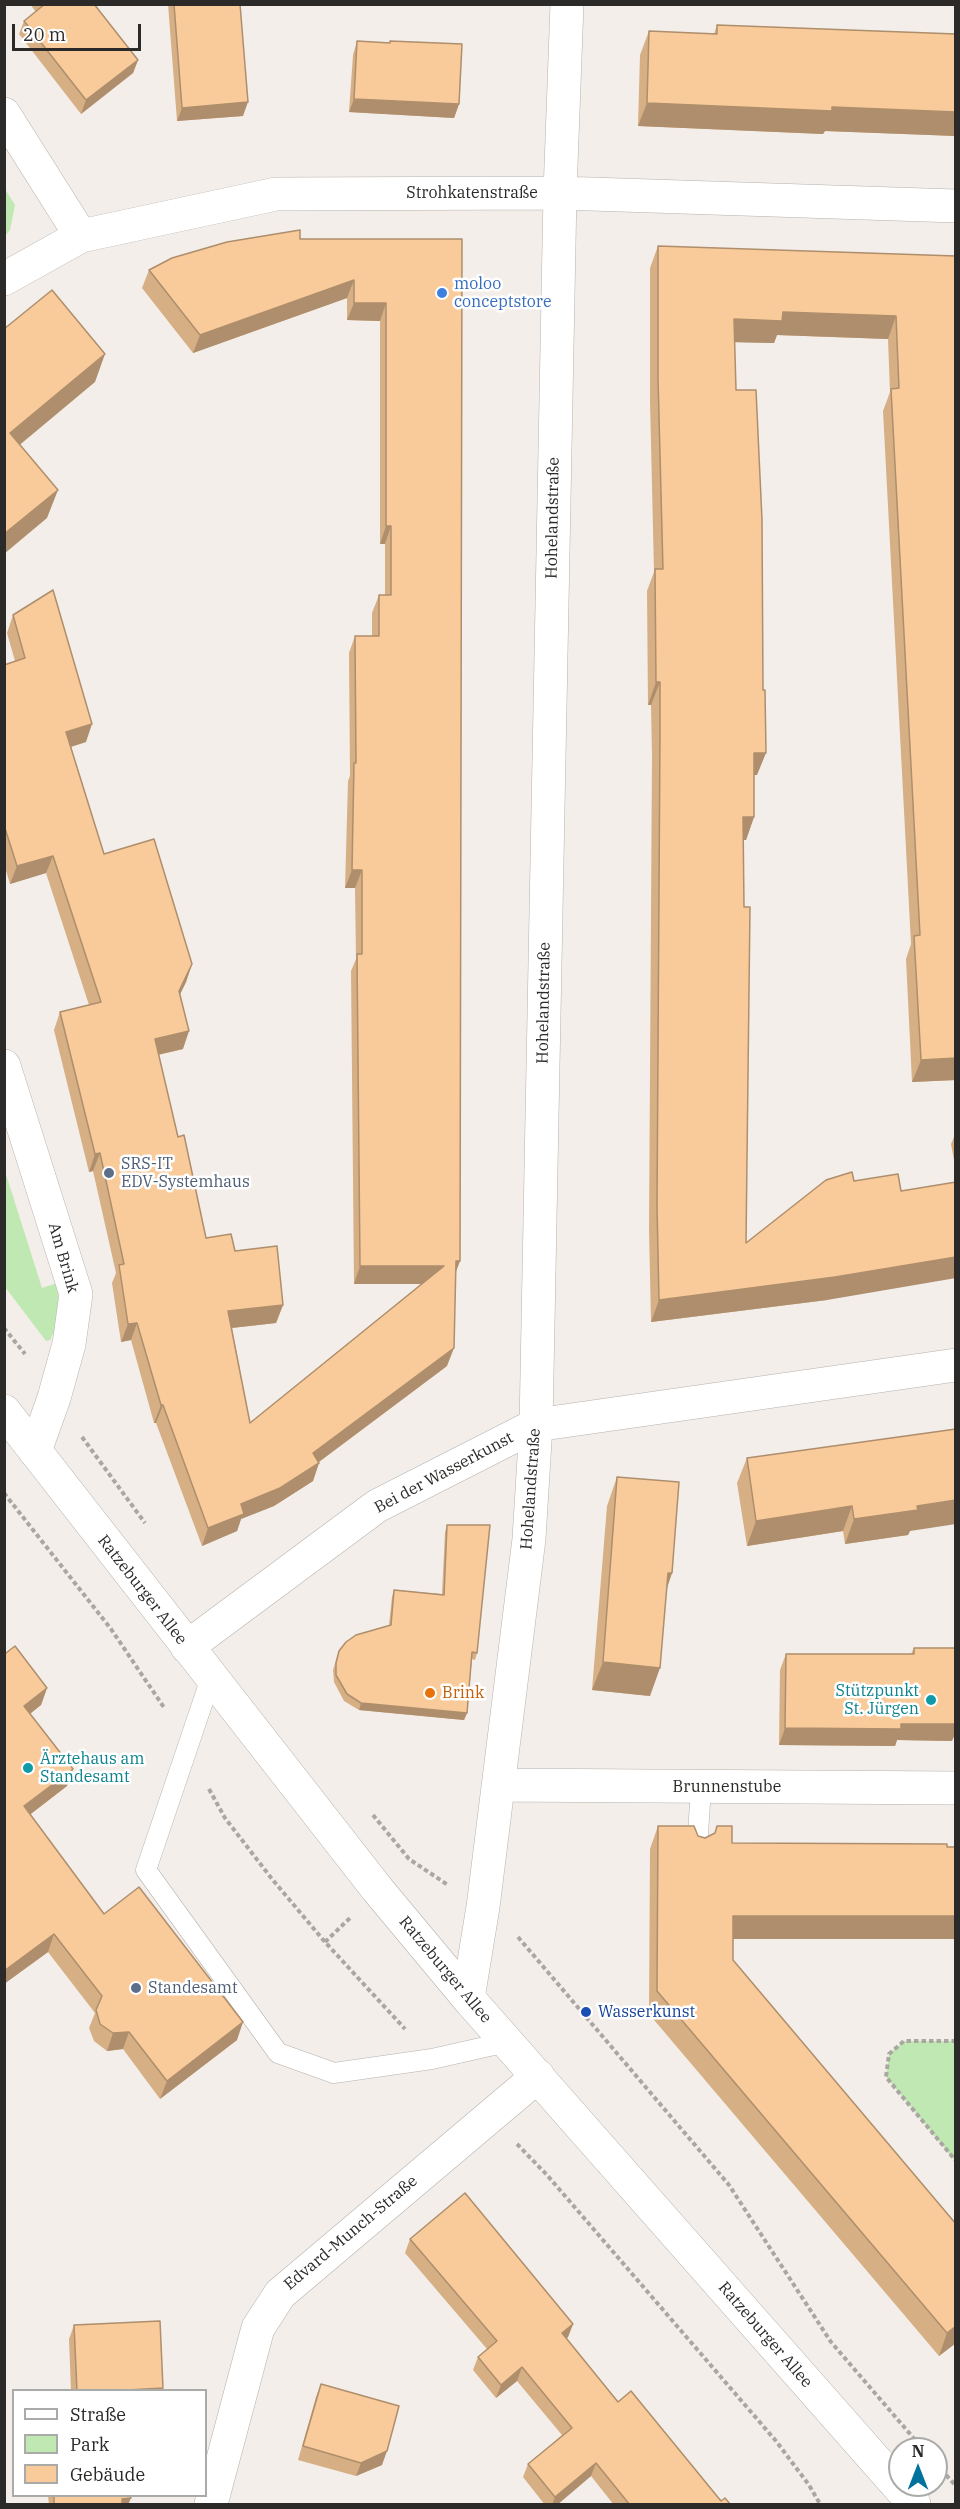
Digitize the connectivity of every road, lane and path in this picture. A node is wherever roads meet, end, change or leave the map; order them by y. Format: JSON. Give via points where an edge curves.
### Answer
{"nodes":[{"id":1,"x":567,"y":4,"type":"edge"},
{"id":2,"x":4,"y":114,"type":"edge"},
{"id":3,"x":560,"y":193,"type":"junction"},
{"id":4,"x":956,"y":206,"type":"edge"},
{"id":5,"x":81,"y":236,"type":"junction"},
{"id":6,"x":4,"y":279,"type":"edge"},
{"id":7,"x":4,"y":1066,"type":"edge"},
{"id":8,"x":956,"y":1365,"type":"edge"},
{"id":9,"x":4,"y":1411,"type":"edge"},
{"id":10,"x":536,"y":1425,"type":"junction"},
{"id":11,"x":35,"y":1451,"type":"junction"},
{"id":12,"x":4,"y":1493,"type":"edge"},
{"id":13,"x":187,"y":1647,"type":"junction"},
{"id":14,"x":211,"y":1678,"type":"junction"},
{"id":15,"x":187,"y":1749,"type":"junction"},
{"id":16,"x":499,"y":1785,"type":"junction"},
{"id":17,"x":701,"y":1788,"type":"junction"},
{"id":18,"x":956,"y":1788,"type":"edge"},
{"id":19,"x":697,"y":1849,"type":"edge"},
{"id":20,"x":468,"y":1998,"type":"junction"},
{"id":21,"x":956,"y":2041,"type":"edge"},
{"id":22,"x":507,"y":2042,"type":"junction"},
{"id":23,"x":432,"y":2058,"type":"junction"},
{"id":24,"x":538,"y":2076,"type":"junction"},
{"id":25,"x":490,"y":2116,"type":"junction"},
{"id":26,"x":956,"y":2161,"type":"edge"},
{"id":27,"x":211,"y":2505,"type":"edge"},
{"id":28,"x":820,"y":2505,"type":"edge"},
{"id":29,"x":914,"y":2505,"type":"edge"}],
"edges":[{"from":1,"to":3,"type":"street","name":"Hohelandstraße"},
{"from":2,"to":5,"type":"street"},
{"from":3,"to":4,"type":"street","name":"Strohkatenstraße"},
{"from":3,"to":5,"type":"street","name":"Strohkatenstraße","via":[[276,194]]},
{"from":3,"to":10,"type":"street","name":"Hohelandstraße"},
{"from":5,"to":6,"type":"street","name":"Strohkatenstraße"},
{"from":7,"to":11,"type":"street","name":"Am Brink","via":[[76,1294],[69,1344]]},
{"from":8,"to":10,"type":"street","name":"Bei der Wasserkunst"},
{"from":9,"to":11,"type":"street","name":"Ratzeburger Allee"},
{"from":10,"to":13,"type":"street","name":"Bei der Wasserkunst","via":[[377,1506]]},
{"from":10,"to":16,"type":"street","name":"Hohelandstraße","via":[[529,1539]]},
{"from":11,"to":13,"type":"street","name":"Ratzeburger Allee"},
{"from":12,"to":15,"type":"path","via":[[111,1629]]},
{"from":13,"to":14,"type":"street","name":"Ratzeburger Allee"},
{"from":14,"to":15,"type":"lane"},
{"from":14,"to":20,"type":"street","name":"Ratzeburger Allee"},
{"from":15,"to":23,"type":"path","via":[[225,1818],[272,1879]]},
{"from":15,"to":23,"type":"lane","via":[[146,1870],[279,2054],[334,2073]]},
{"from":16,"to":17,"type":"street","name":"Brunnenstube"},
{"from":16,"to":20,"type":"street","name":"Hohelandstraße"},
{"from":17,"to":18,"type":"street","name":"Brunnenstube"},
{"from":17,"to":19,"type":"lane"},
{"from":20,"to":22,"type":"street","name":"Ratzeburger Allee"},
{"from":21,"to":26,"type":"path","via":[[904,2041],[889,2054],[886,2077]]},
{"from":22,"to":23,"type":"lane"},
{"from":22,"to":24,"type":"street","name":"Ratzeburger Allee"},
{"from":24,"to":25,"type":"street","name":"Edvard-Munch-Straße"},
{"from":24,"to":29,"type":"street","name":"Ratzeburger Allee"},
{"from":25,"to":27,"type":"street","name":"Edvard-Munch-Straße","via":[[280,2294],[258,2328]]},
{"from":25,"to":28,"type":"path","via":[[547,2175],[776,2441]]}]}
